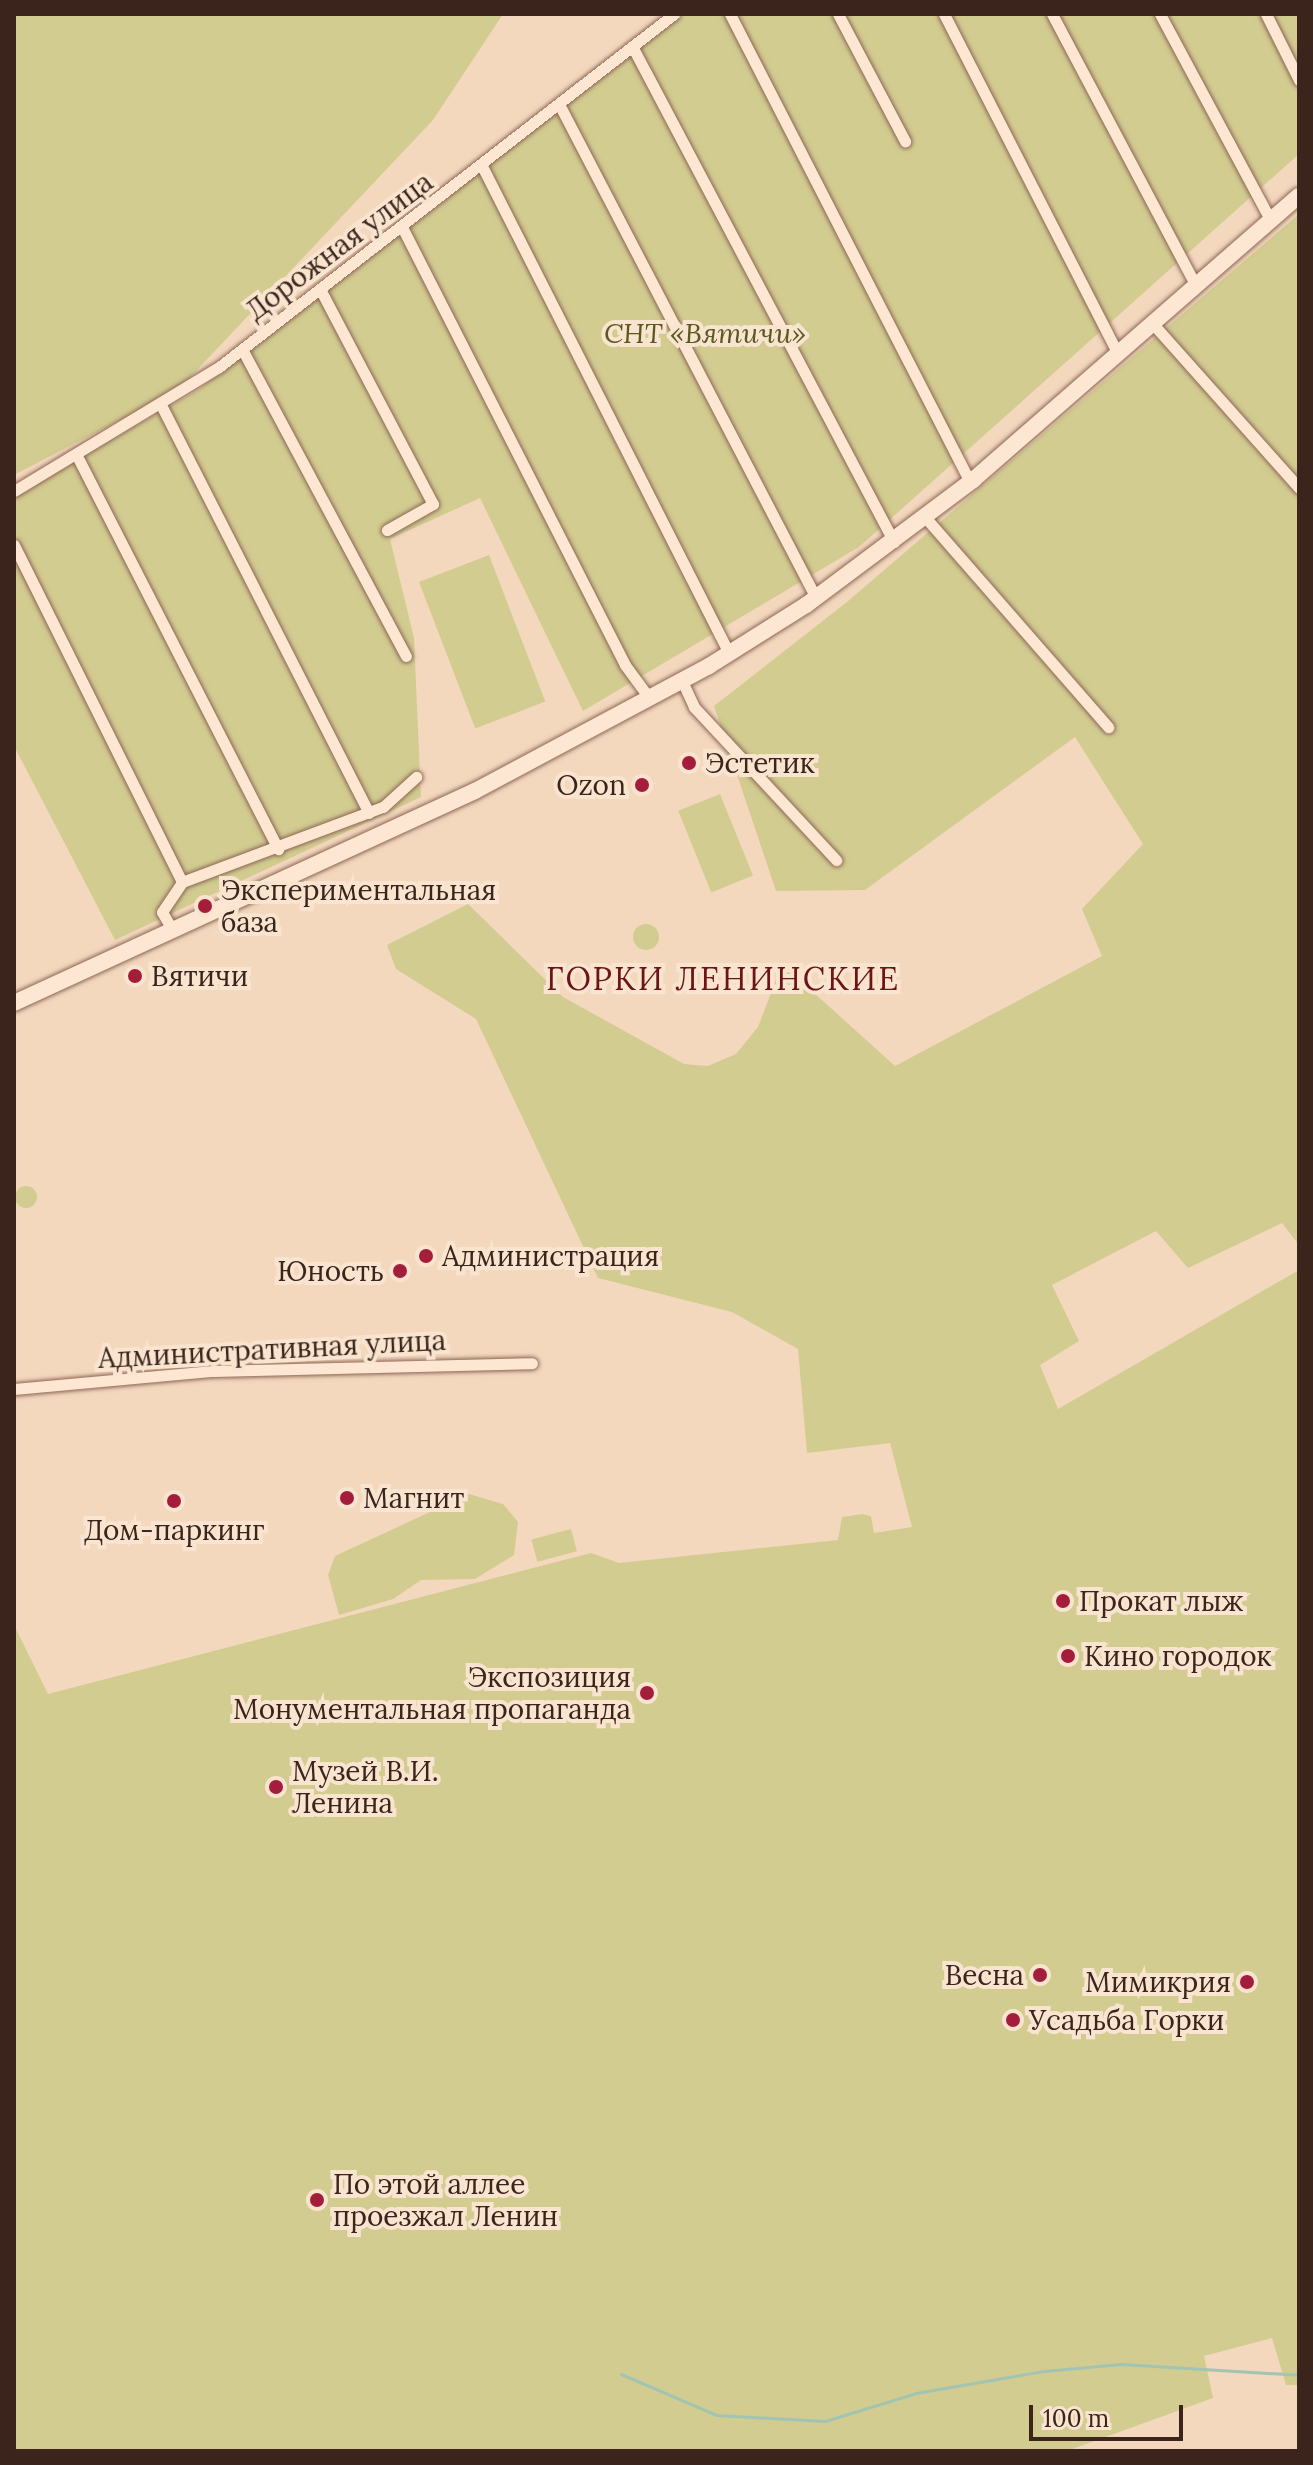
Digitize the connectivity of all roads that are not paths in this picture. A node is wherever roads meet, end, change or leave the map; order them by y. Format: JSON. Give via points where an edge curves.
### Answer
{"nodes":[{"id":1,"x":674,"y":14,"type":"edge"},
{"id":2,"x":730,"y":14,"type":"edge"},
{"id":3,"x":838,"y":14,"type":"edge"},
{"id":4,"x":944,"y":14,"type":"edge"},
{"id":5,"x":1052,"y":14,"type":"edge"},
{"id":6,"x":1160,"y":14,"type":"edge"},
{"id":7,"x":1266,"y":14,"type":"edge"},
{"id":8,"x":632,"y":46,"type":"junction"},
{"id":9,"x":1299,"y":80,"type":"edge"},
{"id":10,"x":560,"y":106,"type":"junction"},
{"id":11,"x":905,"y":141,"type":"dead end"},
{"id":12,"x":483,"y":168,"type":"junction"},
{"id":13,"x":1299,"y":196,"type":"edge"},
{"id":14,"x":1271,"y":221,"type":"junction"},
{"id":15,"x":403,"y":229,"type":"junction"},
{"id":16,"x":1196,"y":286,"type":"junction"},
{"id":17,"x":320,"y":289,"type":"junction"},
{"id":18,"x":1153,"y":324,"type":"junction"},
{"id":19,"x":242,"y":349,"type":"junction"},
{"id":20,"x":1118,"y":354,"type":"junction"},
{"id":21,"x":160,"y":403,"type":"junction"},
{"id":22,"x":76,"y":454,"type":"junction"},
{"id":23,"x":970,"y":482,"type":"junction"},
{"id":24,"x":1299,"y":488,"type":"edge"},
{"id":25,"x":14,"y":491,"type":"edge"},
{"id":26,"x":925,"y":517,"type":"junction"},
{"id":27,"x":387,"y":530,"type":"dead end"},
{"id":28,"x":894,"y":542,"type":"junction"},
{"id":29,"x":14,"y":545,"type":"edge"},
{"id":30,"x":816,"y":598,"type":"junction"},
{"id":31,"x":729,"y":653,"type":"junction"},
{"id":32,"x":406,"y":656,"type":"dead end"},
{"id":33,"x":682,"y":681,"type":"junction"},
{"id":34,"x":650,"y":699,"type":"junction"},
{"id":35,"x":1108,"y":727,"type":"dead end"},
{"id":36,"x":416,"y":777,"type":"dead end"},
{"id":37,"x":369,"y":813,"type":"junction"},
{"id":38,"x":278,"y":849,"type":"junction"},
{"id":39,"x":836,"y":860,"type":"dead end"},
{"id":40,"x":182,"y":882,"type":"junction"},
{"id":41,"x":173,"y":931,"type":"junction"},
{"id":42,"x":14,"y":1003,"type":"edge"},
{"id":43,"x":532,"y":1363,"type":"dead end"},
{"id":44,"x":14,"y":1389,"type":"edge"}],
"edges":[{"from":1,"to":8,"type":"street","name":"Дорожная улица"},
{"from":2,"to":23,"type":"street"},
{"from":3,"to":11,"type":"street"},
{"from":4,"to":20,"type":"street"},
{"from":5,"to":16,"type":"street"},
{"from":6,"to":14,"type":"street"},
{"from":7,"to":9,"type":"street"},
{"from":8,"to":10,"type":"street","name":"Дорожная улица"},
{"from":8,"to":28,"type":"street"},
{"from":10,"to":12,"type":"street","name":"Дорожная улица"},
{"from":10,"to":30,"type":"street"},
{"from":12,"to":15,"type":"street","name":"Дорожная улица"},
{"from":12,"to":31,"type":"street"},
{"from":13,"to":14,"type":"main road"},
{"from":14,"to":16,"type":"main road"},
{"from":15,"to":17,"type":"street","name":"Дорожная улица"},
{"from":15,"to":34,"type":"street","via":[[625,665]]},
{"from":16,"to":18,"type":"main road"},
{"from":17,"to":19,"type":"street","name":"Дорожная улица"},
{"from":17,"to":27,"type":"street","via":[[433,504]]},
{"from":18,"to":20,"type":"main road"},
{"from":18,"to":24,"type":"street"},
{"from":19,"to":21,"type":"street","name":"Дорожная улица"},
{"from":19,"to":32,"type":"street"},
{"from":20,"to":23,"type":"main road"},
{"from":21,"to":22,"type":"street","name":"Дорожная улица"},
{"from":21,"to":37,"type":"street"},
{"from":22,"to":25,"type":"street","name":"Дорожная улица"},
{"from":22,"to":38,"type":"street"},
{"from":23,"to":26,"type":"main road"},
{"from":26,"to":28,"type":"main road"},
{"from":26,"to":35,"type":"street"},
{"from":28,"to":30,"type":"main road"},
{"from":29,"to":40,"type":"street"},
{"from":30,"to":31,"type":"main road"},
{"from":31,"to":33,"type":"main road"},
{"from":33,"to":34,"type":"main road"},
{"from":33,"to":39,"type":"street","via":[[694,707]]},
{"from":34,"to":41,"type":"main road","via":[[475,791]]},
{"from":36,"to":37,"type":"street","via":[[409,790]]},
{"from":37,"to":38,"type":"street"},
{"from":38,"to":40,"type":"street"},
{"from":40,"to":41,"type":"street","via":[[162,912]]},
{"from":41,"to":42,"type":"main road"},
{"from":43,"to":44,"type":"street","name":"Административная улица","via":[[201,1372]]}]}
